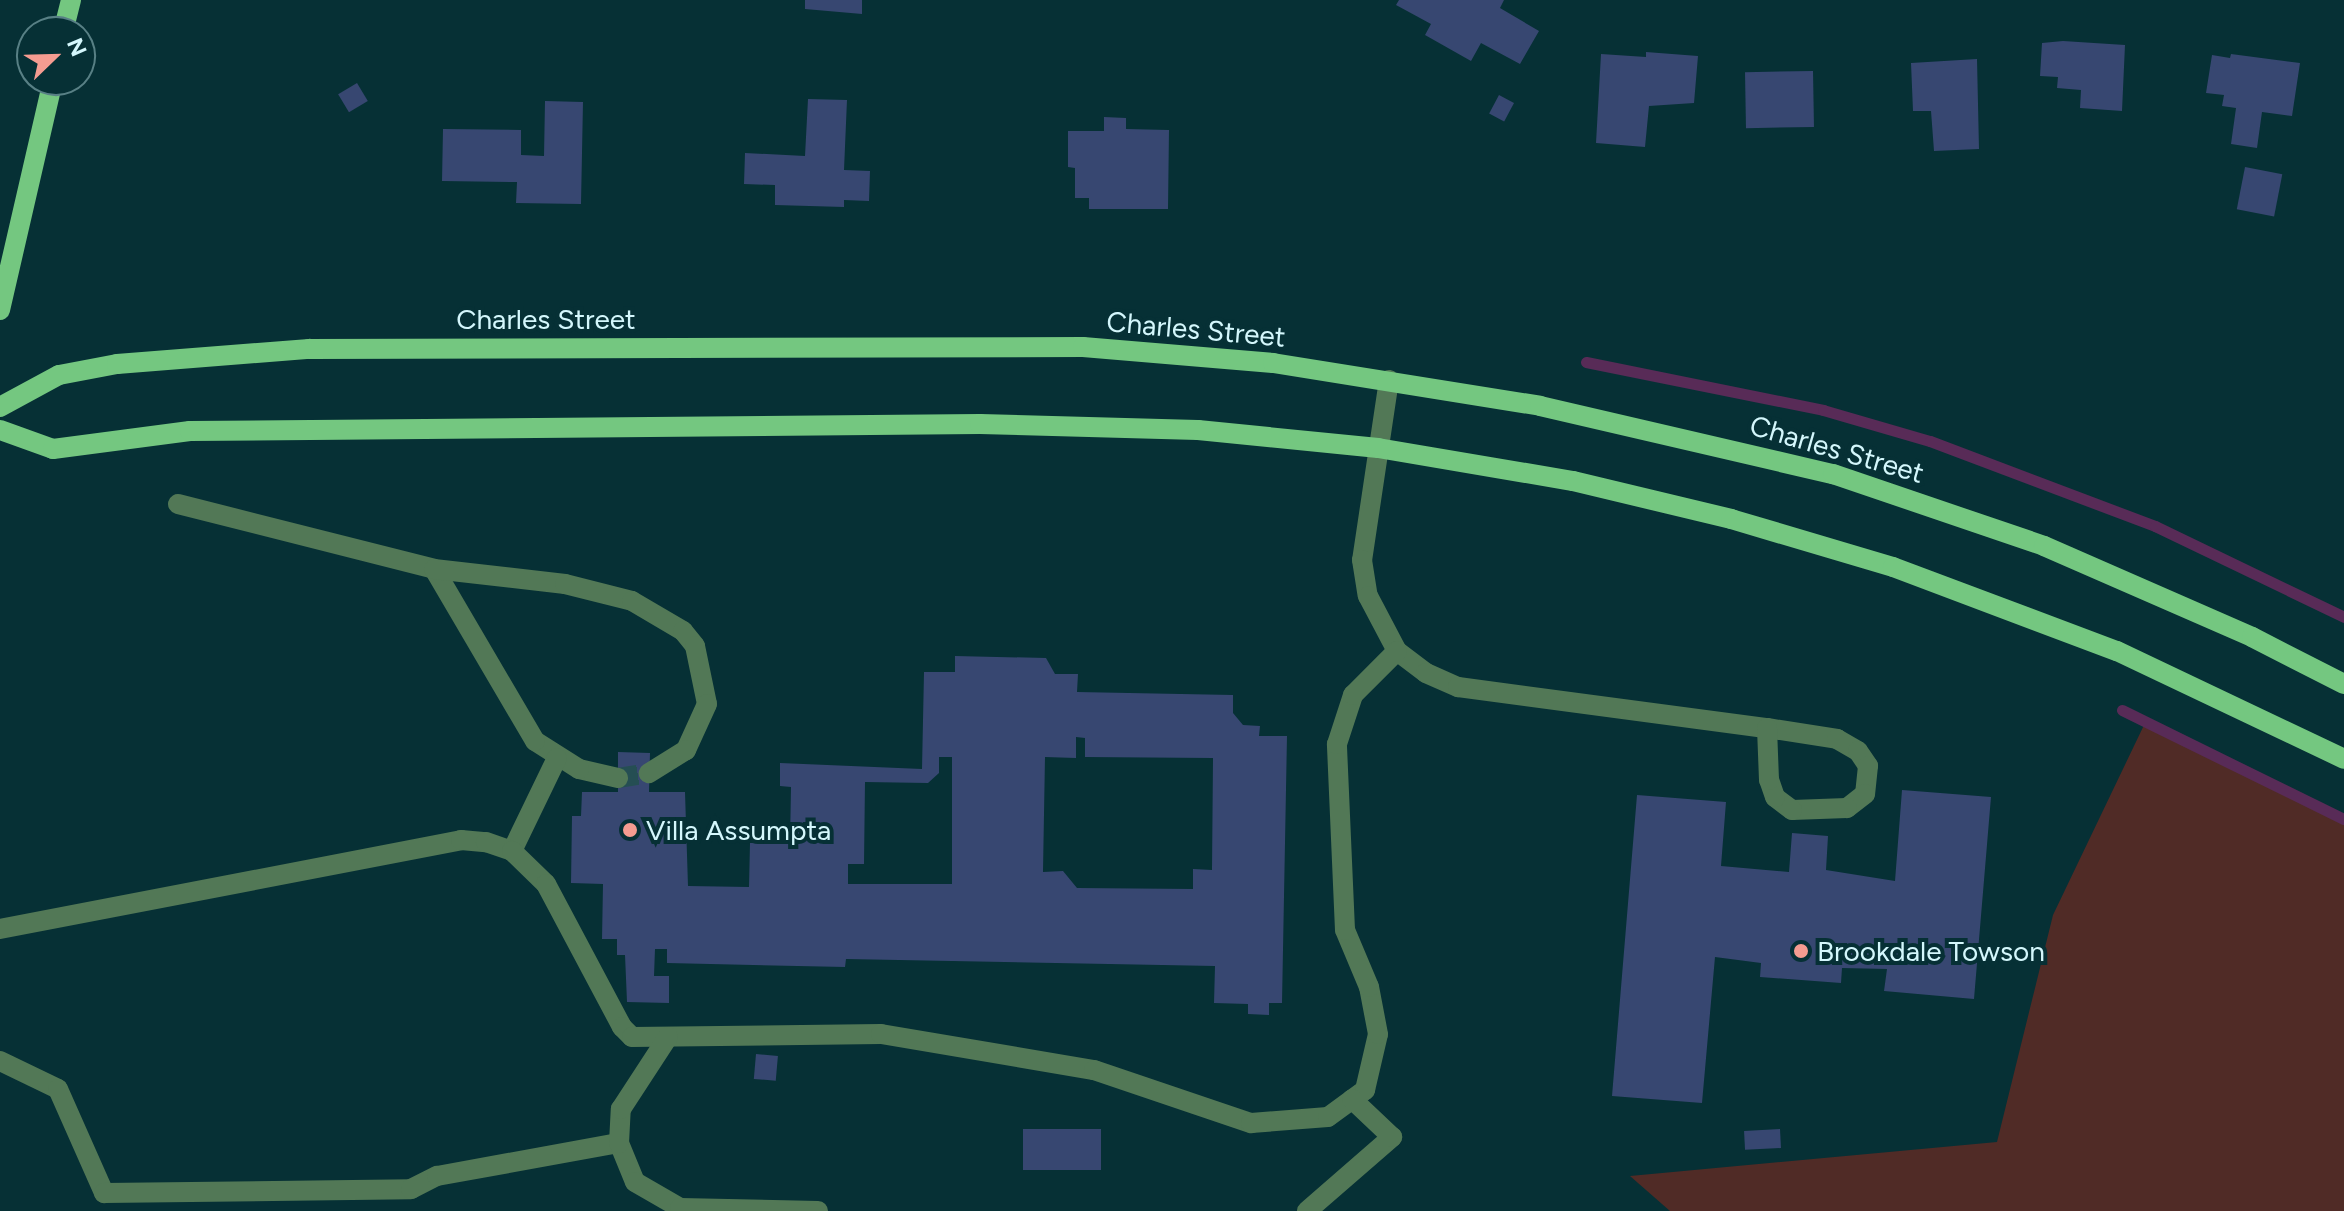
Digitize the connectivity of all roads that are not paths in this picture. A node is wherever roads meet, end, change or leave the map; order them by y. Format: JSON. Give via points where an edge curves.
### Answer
{"nodes":[{"id":1,"x":49,"y":96,"type":"edge"},
{"id":2,"x":0,"y":310,"type":"edge"},
{"id":3,"x":1389,"y":380,"type":"junction"},
{"id":4,"x":0,"y":407,"type":"edge"},
{"id":5,"x":0,"y":430,"type":"edge"},
{"id":6,"x":1378,"y":448,"type":"junction"},
{"id":7,"x":178,"y":504,"type":"dead end"},
{"id":8,"x":434,"y":569,"type":"junction"},
{"id":9,"x":1397,"y":651,"type":"junction"},
{"id":10,"x":2344,"y":684,"type":"edge"},
{"id":11,"x":1767,"y":728,"type":"junction"},
{"id":12,"x":557,"y":758,"type":"junction"},
{"id":13,"x":2344,"y":759,"type":"edge"},
{"id":14,"x":649,"y":773,"type":"tunnel mouth"},
{"id":15,"x":618,"y":778,"type":"tunnel mouth"},
{"id":16,"x":512,"y":851,"type":"junction"},
{"id":17,"x":0,"y":929,"type":"edge"},
{"id":18,"x":668,"y":1037,"type":"junction"},
{"id":19,"x":0,"y":1061,"type":"edge"},
{"id":20,"x":1352,"y":1099,"type":"junction"},
{"id":21,"x":619,"y":1143,"type":"junction"},
{"id":22,"x":818,"y":1211,"type":"edge"},
{"id":23,"x":1307,"y":1211,"type":"edge"}],
"edges":[{"from":1,"to":2,"type":"main road"},
{"from":3,"to":4,"type":"main road","name":"Charles Street","via":[[1218,356],[1083,347],[325,349],[117,364],[59,375]]},
{"from":3,"to":6,"type":"lane"},
{"from":3,"to":10,"type":"main road","name":"Charles Street","via":[[1555,409],[1833,474],[2044,546],[2252,637]]},
{"from":5,"to":6,"type":"main road","via":[[53,449],[190,431],[980,424],[1198,430]]},
{"from":6,"to":9,"type":"lane","via":[[1362,560],[1368,596]]},
{"from":6,"to":13,"type":"main road","via":[[1573,481],[1731,519],[1893,567],[2117,651]]},
{"from":7,"to":8,"type":"lane"},
{"from":8,"to":12,"type":"lane","via":[[516,714],[535,741]]},
{"from":8,"to":14,"type":"lane","via":[[565,584],[632,601],[683,631],[695,646],[707,704],[686,750]]},
{"from":9,"to":11,"type":"lane","via":[[1426,673],[1458,687]]},
{"from":9,"to":20,"type":"lane","via":[[1353,695],[1337,744],[1345,930],[1369,987],[1378,1034],[1365,1090]]},
{"from":11,"to":11,"type":"lane","via":[[1837,739],[1858,751],[1868,766],[1865,794],[1847,808],[1792,810],[1775,797],[1769,780]]},
{"from":12,"to":15,"type":"lane"},
{"from":12,"to":16,"type":"lane"},
{"from":16,"to":17,"type":"lane","via":[[461,840]]},
{"from":16,"to":18,"type":"lane","via":[[546,884],[622,1027],[632,1037]]},
{"from":18,"to":20,"type":"lane","via":[[881,1034],[1094,1070],[1251,1123],[1328,1117]]},
{"from":18,"to":21,"type":"lane","via":[[621,1109]]},
{"from":19,"to":21,"type":"lane","via":[[58,1089],[104,1193],[411,1189],[437,1176]]},
{"from":20,"to":23,"type":"lane","via":[[1392,1137]]},
{"from":21,"to":22,"type":"lane","via":[[635,1182],[680,1208]]}]}
